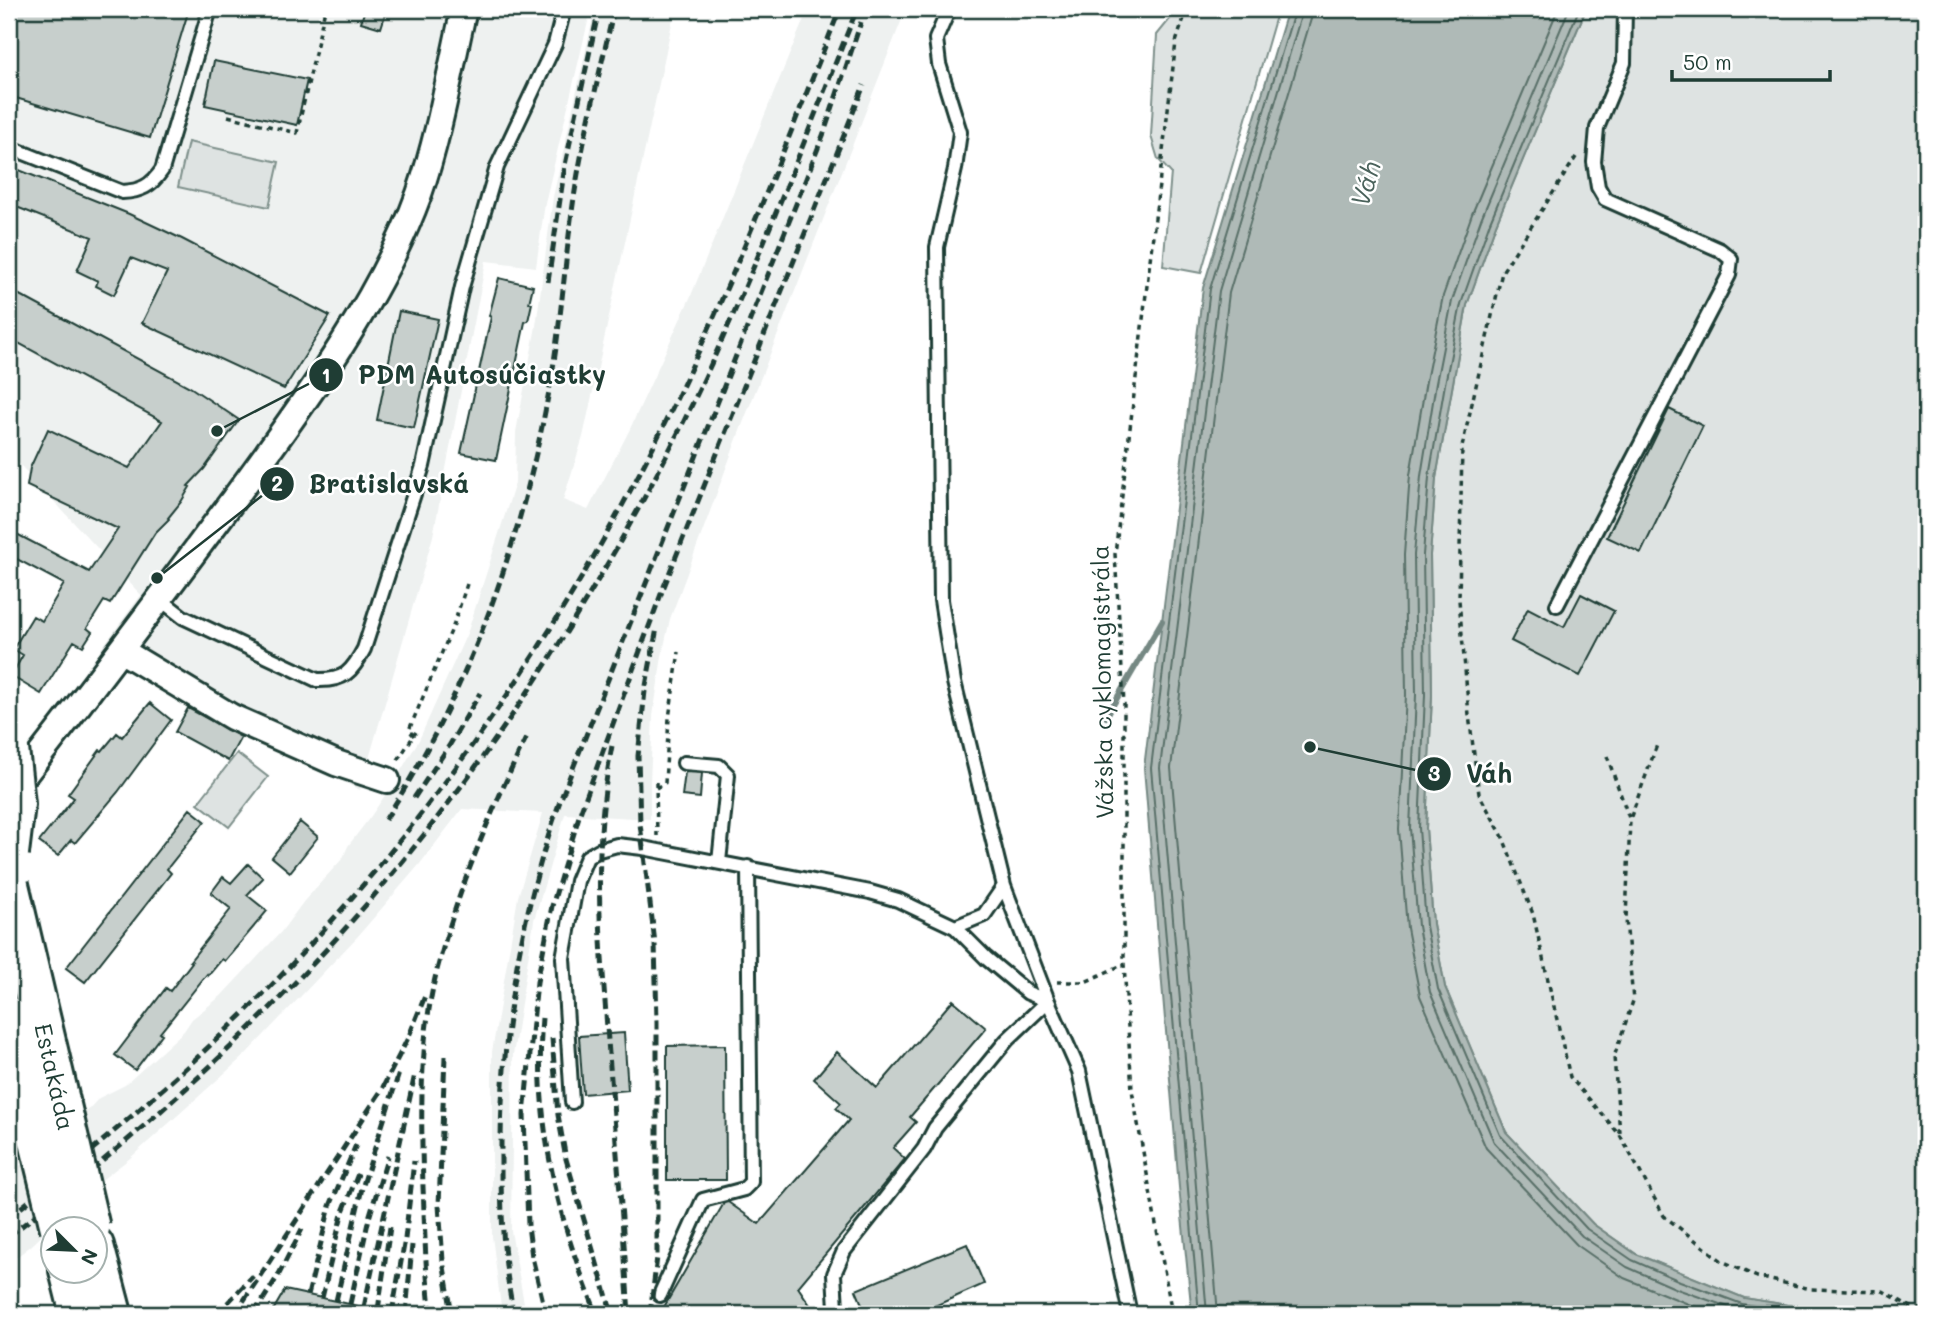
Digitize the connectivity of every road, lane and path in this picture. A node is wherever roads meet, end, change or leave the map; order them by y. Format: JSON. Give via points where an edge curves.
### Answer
{"nodes":[{"id":1,"x":211,"y":9,"type":"edge"},
{"id":2,"x":325,"y":9,"type":"edge"},
{"id":3,"x":464,"y":9,"type":"edge"},
{"id":4,"x":564,"y":9,"type":"edge"},
{"id":5,"x":948,"y":9,"type":"edge"},
{"id":6,"x":1186,"y":9,"type":"edge"},
{"id":7,"x":1625,"y":9,"type":"edge"},
{"id":8,"x":228,"y":116,"type":"dead end"},
{"id":9,"x":1597,"y":128,"type":"junction"},
{"id":10,"x":9,"y":147,"type":"edge"},
{"id":11,"x":467,"y":584,"type":"dead end"},
{"id":12,"x":160,"y":599,"type":"junction"},
{"id":13,"x":1557,"y":605,"type":"dead end"},
{"id":14,"x":121,"y":651,"type":"junction"},
{"id":15,"x":679,"y":652,"type":"dead end"},
{"id":16,"x":1657,"y":745,"type":"dead end"},
{"id":17,"x":9,"y":749,"type":"edge"},
{"id":18,"x":1607,"y":756,"type":"dead end"},
{"id":19,"x":684,"y":763,"type":"dead end"},
{"id":20,"x":387,"y":780,"type":"joint"},
{"id":21,"x":9,"y":795,"type":"edge"},
{"id":22,"x":1630,"y":820,"type":"junction"},
{"id":23,"x":658,"y":851,"type":"junction"},
{"id":24,"x":9,"y":853,"type":"edge"},
{"id":25,"x":719,"y":862,"type":"junction"},
{"id":26,"x":748,"y":867,"type":"junction"},
{"id":27,"x":9,"y":885,"type":"edge"},
{"id":28,"x":1004,"y":886,"type":"junction"},
{"id":29,"x":955,"y":927,"type":"junction"},
{"id":30,"x":1124,"y":964,"type":"junction"},
{"id":31,"x":1041,"y":983,"type":"junction"},
{"id":32,"x":1048,"y":1001,"type":"junction"},
{"id":33,"x":9,"y":1017,"type":"edge"},
{"id":34,"x":572,"y":1102,"type":"dead end"},
{"id":35,"x":1620,"y":1135,"type":"junction"},
{"id":36,"x":57,"y":1214,"type":"edge"},
{"id":37,"x":87,"y":1214,"type":"edge"},
{"id":38,"x":72,"y":1284,"type":"edge"},
{"id":39,"x":104,"y":1284,"type":"edge"},
{"id":40,"x":660,"y":1295,"type":"dead end"},
{"id":41,"x":1926,"y":1310,"type":"edge"},
{"id":42,"x":80,"y":1314,"type":"edge"},
{"id":43,"x":111,"y":1314,"type":"edge"},
{"id":44,"x":839,"y":1314,"type":"edge"},
{"id":45,"x":1130,"y":1314,"type":"edge"},
{"id":46,"x":1172,"y":1314,"type":"edge"}],
"edges":[{"from":1,"to":10,"type":"lane","via":[[162,170],[153,183],[138,191],[122,192]]},
{"from":2,"to":8,"type":"path","via":[[297,133]]},
{"from":3,"to":12,"type":"street","via":[[418,196],[375,289],[300,410]]},
{"from":4,"to":12,"type":"lane","via":[[555,44],[497,167],[462,287],[423,466],[356,663],[338,678],[317,680],[183,617]]},
{"from":5,"to":28,"type":"lane","via":[[936,39],[960,132],[937,247],[941,600],[954,682]]},
{"from":6,"to":30,"type":"path","name":"Vážska cyklomagistrála","via":[[1176,41],[1115,554],[1124,704]]},
{"from":7,"to":9,"type":"lane","via":[[1624,63]]},
{"from":9,"to":13,"type":"lane","via":[[1594,162],[1605,199],[1702,241],[1731,259],[1720,295]]},
{"from":9,"to":35,"type":"path","via":[[1502,272],[1462,447],[1458,600],[1479,794],[1502,835],[1533,914],[1570,1077]]},
{"from":11,"to":20,"type":"path","via":[[409,730],[415,734]]},
{"from":12,"to":14,"type":"street"},
{"from":14,"to":20,"type":"street","via":[[232,717]]},
{"from":14,"to":21,"type":"street"},
{"from":15,"to":23,"type":"path","via":[[665,783],[656,785]]},
{"from":16,"to":22,"type":"path"},
{"from":17,"to":24,"type":"main road","bridge":true,"via":[[15,804]]},
{"from":18,"to":22,"type":"path"},
{"from":19,"to":25,"type":"lane","via":[[719,766],[728,775]]},
{"from":22,"to":35,"type":"path","via":[[1626,919],[1633,1001],[1614,1057]]},
{"from":23,"to":25,"type":"lane"},
{"from":23,"to":34,"type":"lane","via":[[617,845],[599,849],[587,857],[577,881],[563,958]]},
{"from":25,"to":26,"type":"lane"},
{"from":26,"to":29,"type":"lane","via":[[898,900]]},
{"from":26,"to":40,"type":"lane","via":[[751,1182],[744,1189],[703,1200]]},
{"from":27,"to":37,"type":"main road","name":"Estakáda","bridge":true},
{"from":28,"to":29,"type":"lane","via":[[984,915]]},
{"from":28,"to":31,"type":"lane"},
{"from":29,"to":32,"type":"lane","via":[[1028,993]]},
{"from":30,"to":31,"type":"path","via":[[1085,982]]},
{"from":30,"to":46,"type":"path","name":"Vážska cyklomagistrála","via":[[1132,1090]]},
{"from":31,"to":32,"type":"lane"},
{"from":32,"to":44,"type":"lane","via":[[1007,1041],[935,1128],[924,1149],[844,1251],[834,1274]]},
{"from":32,"to":45,"type":"lane","via":[[1079,1071]]},
{"from":33,"to":36,"type":"main road","name":"Estakáda","bridge":true},
{"from":35,"to":41,"type":"path","via":[[1664,1216],[1722,1261],[1757,1277],[1811,1289],[1883,1291]]},
{"from":38,"to":42,"type":"main road"},
{"from":39,"to":43,"type":"main road"}]}
